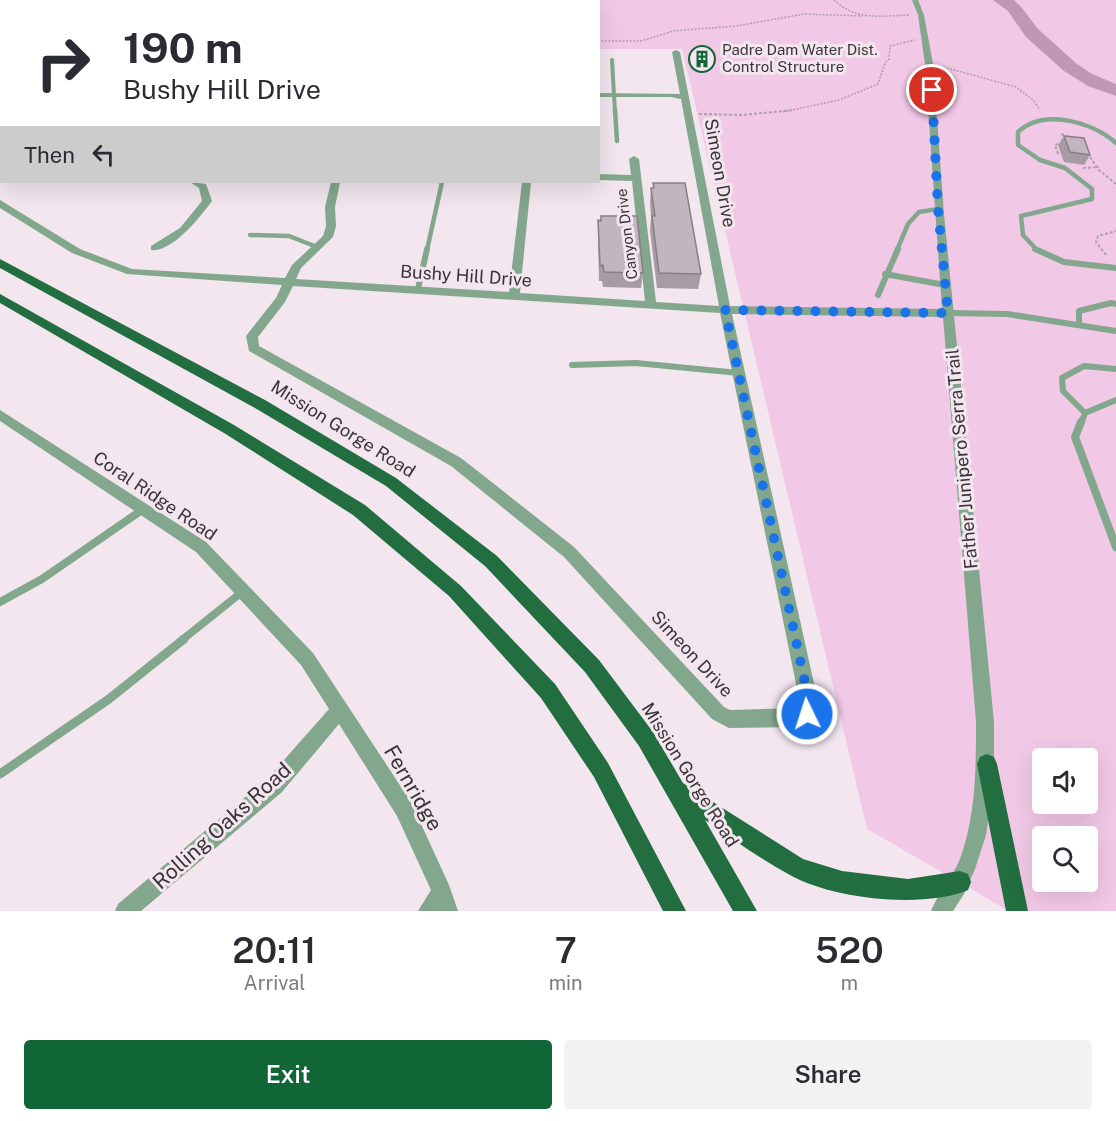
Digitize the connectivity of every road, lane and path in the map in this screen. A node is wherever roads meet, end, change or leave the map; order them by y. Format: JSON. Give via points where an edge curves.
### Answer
{"nodes":[{"id":1,"x":834,"y":0,"type":"edge"},
{"id":2,"x":915,"y":0,"type":"edge"},
{"id":3,"x":921,"y":15,"type":"junction"},
{"id":4,"x":862,"y":16,"type":"junction"},
{"id":5,"x":926,"y":37,"type":"junction"},
{"id":6,"x":600,"y":41,"type":"edge"},
{"id":7,"x":676,"y":52,"type":"dead end"},
{"id":8,"x":612,"y":60,"type":"dead end"},
{"id":9,"x":929,"y":64,"type":"junction"},
{"id":10,"x":600,"y":95,"type":"edge"},
{"id":11,"x":614,"y":95,"type":"junction"},
{"id":12,"x":686,"y":98,"type":"junction"},
{"id":13,"x":689,"y":113,"type":"junction"},
{"id":14,"x":1045,"y":120,"type":"junction"},
{"id":15,"x":1061,"y":134,"type":"dead end"},
{"id":16,"x":1069,"y":138,"type":"junction"},
{"id":17,"x":617,"y":141,"type":"dead end"},
{"id":18,"x":1116,"y":143,"type":"edge"},
{"id":19,"x":1084,"y":148,"type":"edge"},
{"id":20,"x":1058,"y":154,"type":"dead end"},
{"id":21,"x":634,"y":159,"type":"dead end"},
{"id":22,"x":1080,"y":167,"type":"dead end"},
{"id":23,"x":1099,"y":168,"type":"junction"},
{"id":24,"x":600,"y":177,"type":"edge"},
{"id":25,"x":636,"y":178,"type":"junction"},
{"id":26,"x":196,"y":183,"type":"edge"},
{"id":27,"x":336,"y":183,"type":"edge"},
{"id":28,"x":442,"y":183,"type":"edge"},
{"id":29,"x":527,"y":183,"type":"edge"},
{"id":30,"x":1116,"y":184,"type":"edge"},
{"id":31,"x":0,"y":203,"type":"edge"},
{"id":32,"x":938,"y":209,"type":"junction"},
{"id":33,"x":1116,"y":231,"type":"edge"},
{"id":34,"x":250,"y":235,"type":"dead end"},
{"id":35,"x":317,"y":247,"type":"junction"},
{"id":36,"x":155,"y":248,"type":"dead end"},
{"id":37,"x":1109,"y":259,"type":"dead end"},
{"id":38,"x":0,"y":263,"type":"edge"},
{"id":39,"x":1116,"y":268,"type":"edge"},
{"id":40,"x":885,"y":274,"type":"junction"},
{"id":41,"x":288,"y":284,"type":"junction"},
{"id":42,"x":945,"y":285,"type":"junction"},
{"id":43,"x":418,"y":289,"type":"junction"},
{"id":44,"x":878,"y":295,"type":"dead end"},
{"id":45,"x":514,"y":296,"type":"junction"},
{"id":46,"x":0,"y":298,"type":"edge"},
{"id":47,"x":1116,"y":304,"type":"edge"},
{"id":48,"x":651,"y":305,"type":"junction"},
{"id":49,"x":725,"y":310,"type":"junction"},
{"id":50,"x":948,"y":313,"type":"junction"},
{"id":51,"x":1078,"y":325,"type":"junction"},
{"id":52,"x":1116,"y":331,"type":"edge"},
{"id":53,"x":572,"y":365,"type":"dead end"},
{"id":54,"x":1116,"y":369,"type":"edge"},
{"id":55,"x":739,"y":373,"type":"junction"},
{"id":56,"x":1116,"y":400,"type":"edge"},
{"id":57,"x":1085,"y":413,"type":"junction"},
{"id":58,"x":0,"y":415,"type":"edge"},
{"id":59,"x":142,"y":510,"type":"junction"},
{"id":60,"x":1116,"y":547,"type":"edge"},
{"id":61,"x":244,"y":590,"type":"junction"},
{"id":62,"x":0,"y":602,"type":"edge"},
{"id":63,"x":339,"y":711,"type":"junction"},
{"id":64,"x":987,"y":764,"type":"junction"},
{"id":65,"x":0,"y":774,"type":"edge"},
{"id":66,"x":676,"y":790,"type":"junction"},
{"id":67,"x":960,"y":882,"type":"junction"},
{"id":68,"x":445,"y":902,"type":"edge"},
{"id":69,"x":125,"y":911,"type":"edge"},
{"id":70,"x":428,"y":911,"type":"edge"},
{"id":71,"x":675,"y":911,"type":"edge"},
{"id":72,"x":746,"y":911,"type":"edge"},
{"id":73,"x":941,"y":911,"type":"edge"},
{"id":74,"x":1017,"y":911,"type":"edge"}],
"edges":[{"from":1,"to":4,"type":"path","via":[[839,7]]},
{"from":2,"to":3,"type":"street","name":"Father Junipero Serra Trail"},
{"from":3,"to":4,"type":"path"},
{"from":3,"to":5,"type":"street","name":"Father Junipero Serra Trail"},
{"from":4,"to":6,"type":"path","via":[[804,14],[736,26],[673,31],[641,41]]},
{"from":5,"to":9,"type":"street","name":"Father Junipero Serra Trail"},
{"from":5,"to":13,"type":"path","via":[[890,46],[878,84],[864,93],[816,106],[730,117]]},
{"from":7,"to":12,"type":"street","name":"Simeon Drive"},
{"from":8,"to":11,"type":"lane"},
{"from":9,"to":14,"type":"path","via":[[1001,80],[1018,88],[1039,107]]},
{"from":9,"to":32,"type":"street","name":"Father Junipero Serra Trail"},
{"from":10,"to":11,"type":"street"},
{"from":11,"to":12,"type":"street"},
{"from":11,"to":17,"type":"lane"},
{"from":12,"to":13,"type":"street","name":"Simeon Drive"},
{"from":13,"to":49,"type":"street","name":"Simeon Drive"},
{"from":14,"to":16,"type":"path","via":[[1066,128],[1072,136]]},
{"from":14,"to":18,"type":"lane","via":[[1091,126]]},
{"from":14,"to":39,"type":"lane","via":[[1031,122],[1018,132],[1018,145],[1040,160],[1074,174],[1092,189],[1092,199],[1021,216],[1024,236],[1031,246],[1054,258],[1091,268]]},
{"from":15,"to":16,"type":"path"},
{"from":16,"to":20,"type":"path","via":[[1055,145]]},
{"from":19,"to":23,"type":"path"},
{"from":21,"to":25,"type":"street","name":"Canyon Drive"},
{"from":22,"to":23,"type":"path"},
{"from":23,"to":30,"type":"path"},
{"from":24,"to":25,"type":"street"},
{"from":25,"to":48,"type":"street","name":"Canyon Drive"},
{"from":26,"to":36,"type":"street","via":[[203,186],[207,201],[184,230]]},
{"from":27,"to":35,"type":"street","via":[[328,237]]},
{"from":28,"to":43,"type":"lane"},
{"from":29,"to":45,"type":"street"},
{"from":31,"to":41,"type":"street","name":"Bushy Hill Drive","via":[[76,251],[131,272]]},
{"from":32,"to":40,"type":"lane","via":[[919,212],[908,224]]},
{"from":32,"to":42,"type":"street","name":"Father Junipero Serra Trail"},
{"from":33,"to":37,"type":"path","via":[[1098,236],[1096,242]]},
{"from":34,"to":35,"type":"lane","via":[[289,236]]},
{"from":35,"to":41,"type":"street","via":[[296,267]]},
{"from":38,"to":66,"type":"main road","name":"Mission Gorge Road","via":[[260,404],[391,482],[491,561],[592,666],[646,739]]},
{"from":40,"to":42,"type":"lane"},
{"from":40,"to":44,"type":"lane"},
{"from":41,"to":43,"type":"street","name":"Bushy Hill Drive"},
{"from":41,"to":55,"type":"street","name":"Simeon Drive","via":[[252,336],[251,344],[257,352],[463,467],[569,552],[718,713],[729,719],[801,718],[810,706]]},
{"from":42,"to":50,"type":"street","name":"Father Junipero Serra Trail"},
{"from":43,"to":45,"type":"street","name":"Bushy Hill Drive"},
{"from":45,"to":48,"type":"street","name":"Bushy Hill Drive"},
{"from":46,"to":71,"type":"main road","via":[[229,429],[359,510],[454,591],[555,701],[601,770]]},
{"from":47,"to":51,"type":"lane","via":[[1079,311]]},
{"from":48,"to":49,"type":"street","name":"Bushy Hill Drive"},
{"from":49,"to":50,"type":"street","name":"Bushy Hill Drive"},
{"from":49,"to":55,"type":"street","name":"Simeon Drive"},
{"from":50,"to":51,"type":"lane","via":[[1007,314]]},
{"from":50,"to":64,"type":"street","name":"Father Junipero Serra Trail","via":[[984,694]]},
{"from":51,"to":52,"type":"lane"},
{"from":53,"to":55,"type":"lane","via":[[636,363]]},
{"from":54,"to":57,"type":"lane","via":[[1084,366],[1062,378],[1063,391]]},
{"from":56,"to":57,"type":"lane"},
{"from":57,"to":60,"type":"lane","via":[[1075,436],[1084,466],[1109,519]]},
{"from":58,"to":59,"type":"street","name":"Coral Ridge Road"},
{"from":59,"to":61,"type":"street","name":"Coral Ridge Road","via":[[201,547]]},
{"from":59,"to":62,"type":"lane","via":[[42,579]]},
{"from":61,"to":63,"type":"street","name":"Coral Ridge Road","via":[[307,659]]},
{"from":61,"to":65,"type":"lane","via":[[110,699]]},
{"from":63,"to":68,"type":"street","name":"Fernridge","via":[[404,809]]},
{"from":63,"to":69,"type":"street","name":"Rolling Oaks Road","via":[[275,785]]},
{"from":64,"to":67,"type":"street","name":"Father Junipero Serra Trail","via":[[979,828]]},
{"from":64,"to":74,"type":"main road"},
{"from":66,"to":67,"type":"main road","via":[[809,872],[842,882],[908,890]]},
{"from":66,"to":72,"type":"main road","name":"Mission Gorge Road"},
{"from":67,"to":73,"type":"street","name":"Father Junipero Serra Trail"},
{"from":68,"to":70,"type":"street"}]}
